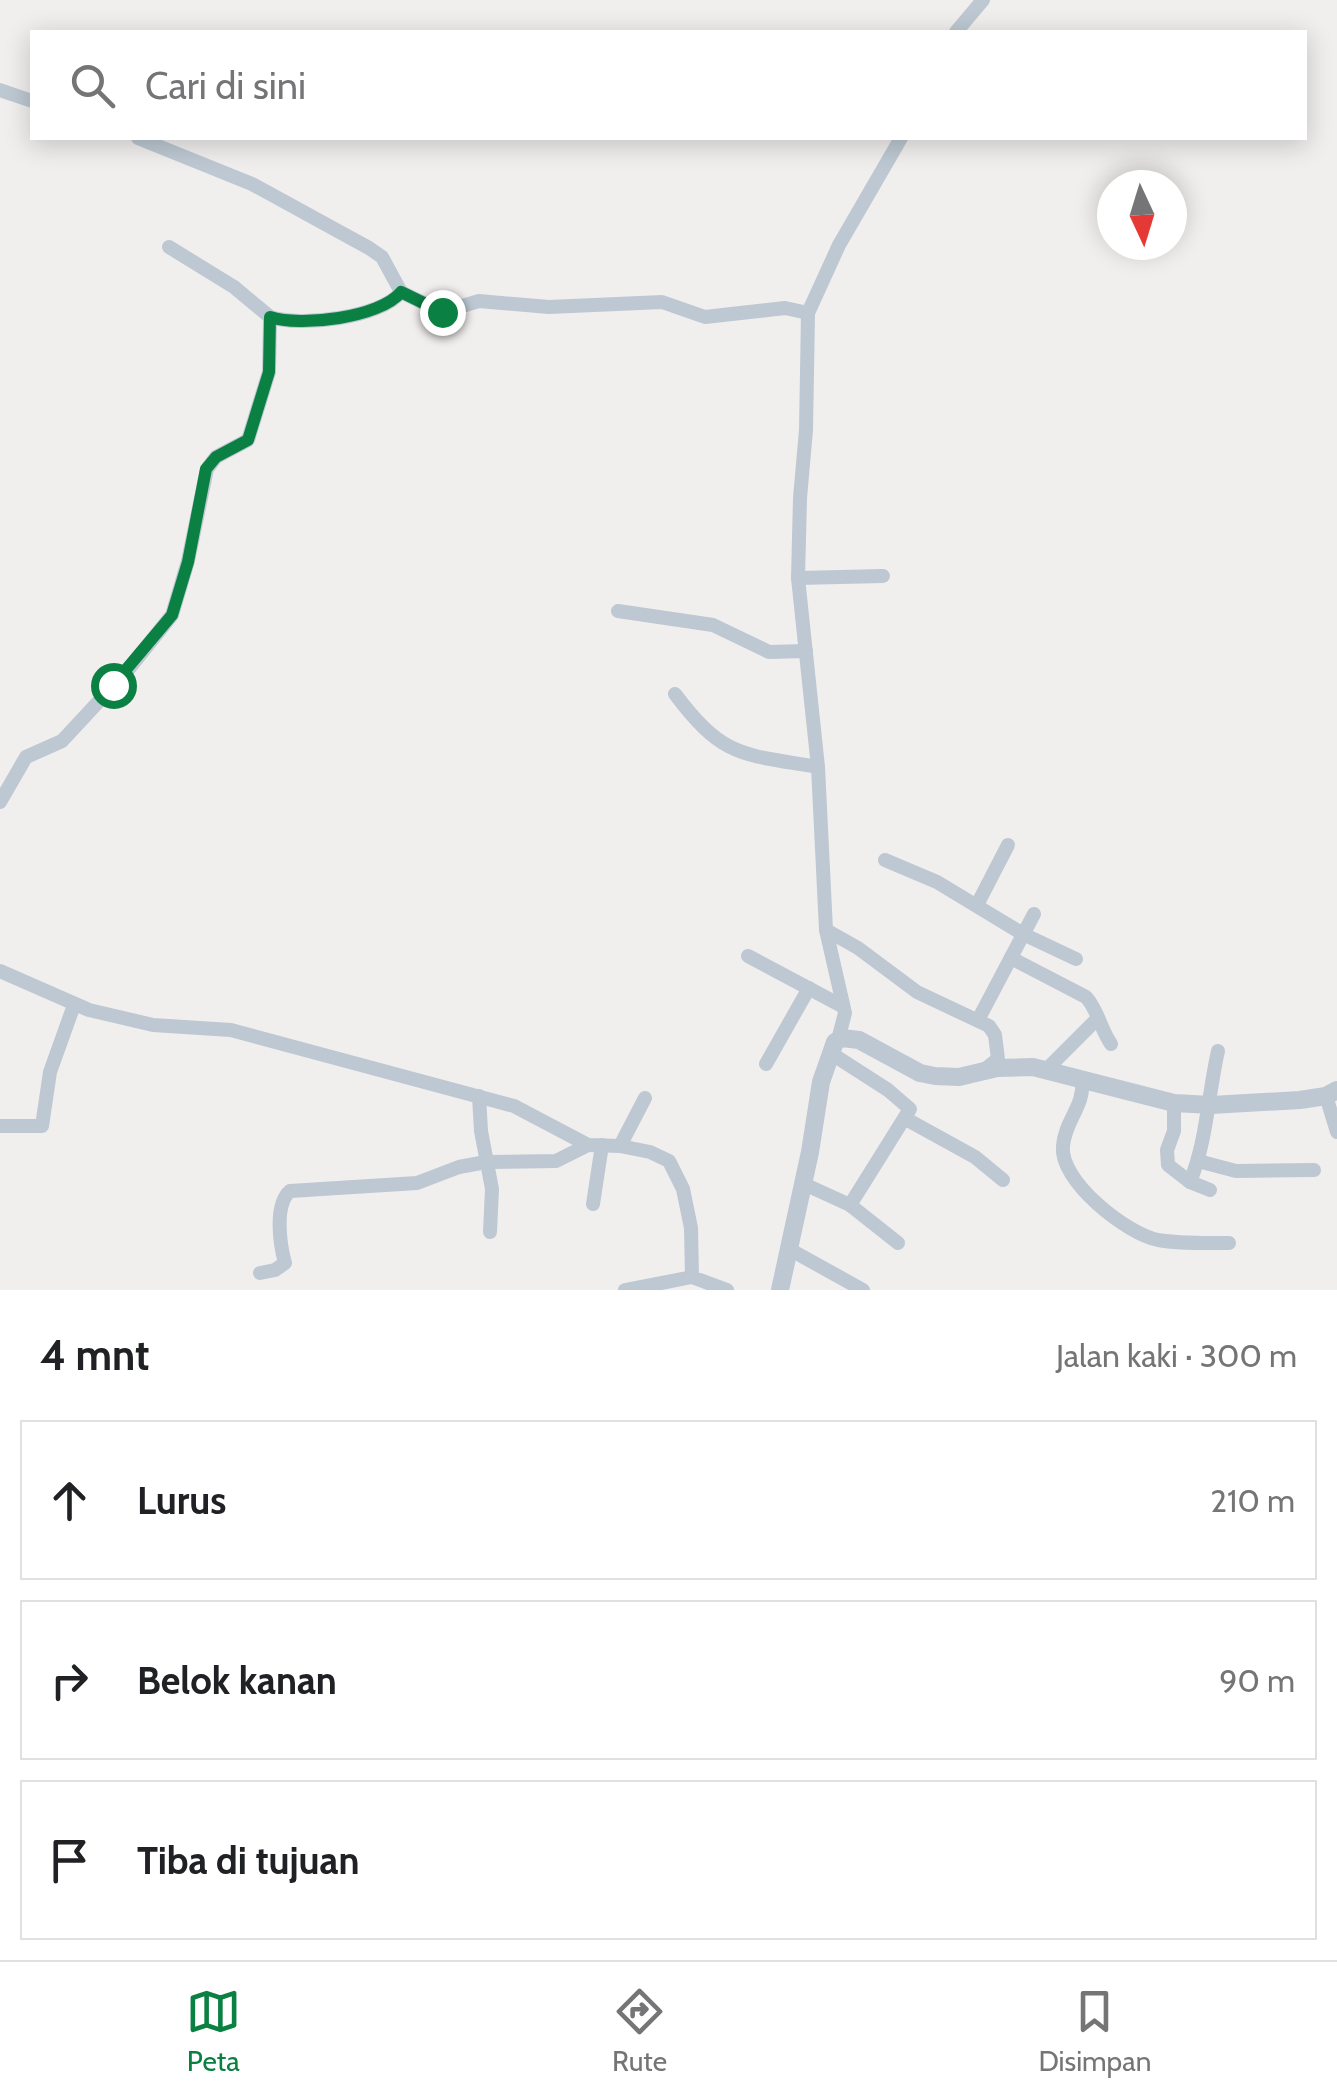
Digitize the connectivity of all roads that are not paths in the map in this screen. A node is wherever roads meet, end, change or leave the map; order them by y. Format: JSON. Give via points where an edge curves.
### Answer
{"nodes":[{"id":1,"x":983,"y":0,"type":"edge"},
{"id":2,"x":958,"y":30,"type":"edge"},
{"id":3,"x":0,"y":90,"type":"edge"},
{"id":4,"x":30,"y":100,"type":"edge"},
{"id":5,"x":143,"y":140,"type":"edge"},
{"id":6,"x":900,"y":140,"type":"edge"},
{"id":7,"x":169,"y":247,"type":"dead end"},
{"id":8,"x":401,"y":292,"type":"junction"},
{"id":9,"x":808,"y":313,"type":"junction"},
{"id":10,"x":270,"y":317,"type":"junction"},
{"id":11,"x":883,"y":576,"type":"dead end"},
{"id":12,"x":798,"y":578,"type":"junction"},
{"id":13,"x":618,"y":611,"type":"dead end"},
{"id":14,"x":806,"y":651,"type":"junction"},
{"id":15,"x":675,"y":694,"type":"dead end"},
{"id":16,"x":818,"y":767,"type":"junction"},
{"id":17,"x":0,"y":802,"type":"edge"},
{"id":18,"x":1008,"y":845,"type":"dead end"},
{"id":19,"x":884,"y":860,"type":"dead end"},
{"id":20,"x":977,"y":905,"type":"junction"},
{"id":21,"x":1034,"y":914,"type":"dead end"},
{"id":22,"x":826,"y":930,"type":"junction"},
{"id":23,"x":1023,"y":934,"type":"junction"},
{"id":24,"x":748,"y":956,"type":"dead end"},
{"id":25,"x":1011,"y":958,"type":"junction"},
{"id":26,"x":1076,"y":959,"type":"dead end"},
{"id":27,"x":0,"y":971,"type":"edge"},
{"id":28,"x":809,"y":988,"type":"junction"},
{"id":29,"x":74,"y":1005,"type":"junction"},
{"id":30,"x":842,"y":1006,"type":"junction"},
{"id":31,"x":1098,"y":1018,"type":"junction"},
{"id":32,"x":978,"y":1020,"type":"junction"},
{"id":33,"x":1111,"y":1044,"type":"dead end"},
{"id":34,"x":835,"y":1047,"type":"junction"},
{"id":35,"x":1218,"y":1052,"type":"dead end"},
{"id":36,"x":766,"y":1064,"type":"dead end"},
{"id":37,"x":1047,"y":1069,"type":"junction"},
{"id":38,"x":984,"y":1070,"type":"junction"},
{"id":39,"x":1082,"y":1080,"type":"junction"},
{"id":40,"x":1332,"y":1093,"type":"edge"},
{"id":41,"x":478,"y":1096,"type":"junction"},
{"id":42,"x":645,"y":1098,"type":"dead end"},
{"id":43,"x":1174,"y":1103,"type":"junction"},
{"id":44,"x":1211,"y":1105,"type":"junction"},
{"id":45,"x":906,"y":1119,"type":"junction"},
{"id":46,"x":0,"y":1126,"type":"edge"},
{"id":47,"x":1337,"y":1132,"type":"edge"},
{"id":48,"x":595,"y":1145,"type":"junction"},
{"id":49,"x":620,"y":1146,"type":"junction"},
{"id":50,"x":1198,"y":1161,"type":"junction"},
{"id":51,"x":486,"y":1162,"type":"junction"},
{"id":52,"x":1314,"y":1170,"type":"dead end"},
{"id":53,"x":1004,"y":1180,"type":"dead end"},
{"id":54,"x":1190,"y":1182,"type":"junction"},
{"id":55,"x":804,"y":1184,"type":"junction"},
{"id":56,"x":1210,"y":1190,"type":"dead end"},
{"id":57,"x":593,"y":1204,"type":"dead end"},
{"id":58,"x":850,"y":1205,"type":"junction"},
{"id":59,"x":490,"y":1232,"type":"dead end"},
{"id":60,"x":898,"y":1243,"type":"dead end"},
{"id":61,"x":1229,"y":1243,"type":"dead end"},
{"id":62,"x":789,"y":1249,"type":"junction"},
{"id":63,"x":260,"y":1273,"type":"dead end"},
{"id":64,"x":692,"y":1277,"type":"junction"},
{"id":65,"x":625,"y":1290,"type":"edge"},
{"id":66,"x":727,"y":1290,"type":"edge"},
{"id":67,"x":780,"y":1290,"type":"edge"},
{"id":68,"x":864,"y":1290,"type":"edge"}],
"edges":[{"from":1,"to":2,"type":"street"},
{"from":3,"to":4,"type":"street"},
{"from":5,"to":8,"type":"street","via":[[252,184],[369,248],[382,257]]},
{"from":6,"to":9,"type":"street"},
{"from":7,"to":10,"type":"street"},
{"from":8,"to":9,"type":"street","via":[[442,312],[479,301],[549,307],[662,302],[705,317],[786,308]]},
{"from":8,"to":10,"type":"street","via":[[394,302],[335,319]]},
{"from":9,"to":12,"type":"street"},
{"from":10,"to":17,"type":"street","via":[[269,372],[248,440],[206,469],[172,615],[62,741],[26,757]]},
{"from":11,"to":12,"type":"street"},
{"from":12,"to":14,"type":"street"},
{"from":13,"to":14,"type":"street","via":[[713,625],[769,652]]},
{"from":14,"to":16,"type":"street"},
{"from":15,"to":16,"type":"street","via":[[698,725],[737,753]]},
{"from":16,"to":22,"type":"street"},
{"from":18,"to":20,"type":"street"},
{"from":19,"to":20,"type":"street"},
{"from":20,"to":23,"type":"street"},
{"from":21,"to":23,"type":"street"},
{"from":22,"to":30,"type":"street"},
{"from":22,"to":32,"type":"street","via":[[917,992]]},
{"from":23,"to":25,"type":"street"},
{"from":23,"to":26,"type":"street"},
{"from":24,"to":28,"type":"street"},
{"from":25,"to":31,"type":"street","via":[[1086,997]]},
{"from":25,"to":32,"type":"street"},
{"from":27,"to":29,"type":"street"},
{"from":28,"to":30,"type":"street"},
{"from":28,"to":36,"type":"street"},
{"from":29,"to":41,"type":"street","via":[[153,1025],[231,1030]]},
{"from":29,"to":46,"type":"street","via":[[50,1072],[42,1126]]},
{"from":30,"to":34,"type":"street"},
{"from":31,"to":33,"type":"street"},
{"from":31,"to":37,"type":"street"},
{"from":32,"to":38,"type":"street","via":[[993,1030],[998,1046],[998,1059]]},
{"from":34,"to":38,"type":"street","via":[[859,1040],[935,1076]]},
{"from":34,"to":45,"type":"street","via":[[910,1109]]},
{"from":34,"to":55,"type":"street","via":[[820,1082]]},
{"from":35,"to":44,"type":"street"},
{"from":37,"to":38,"type":"street"},
{"from":37,"to":39,"type":"street"},
{"from":39,"to":43,"type":"street"},
{"from":39,"to":61,"type":"street","via":[[1084,1094],[1062,1151],[1078,1182],[1111,1216],[1147,1236]]},
{"from":40,"to":44,"type":"street"},
{"from":40,"to":47,"type":"street"},
{"from":41,"to":48,"type":"street"},
{"from":41,"to":51,"type":"street"},
{"from":42,"to":49,"type":"street"},
{"from":43,"to":44,"type":"street"},
{"from":43,"to":54,"type":"street","via":[[1167,1162]]},
{"from":44,"to":50,"type":"street"},
{"from":45,"to":53,"type":"street"},
{"from":45,"to":58,"type":"street"},
{"from":48,"to":49,"type":"street"},
{"from":48,"to":51,"type":"street","via":[[556,1162]]},
{"from":48,"to":57,"type":"street"},
{"from":49,"to":64,"type":"street","via":[[669,1161],[691,1228]]},
{"from":50,"to":52,"type":"street","via":[[1236,1171]]},
{"from":50,"to":54,"type":"street"},
{"from":51,"to":59,"type":"street"},
{"from":51,"to":63,"type":"street","via":[[418,1183],[290,1191],[282,1209],[285,1263]]},
{"from":54,"to":56,"type":"street"},
{"from":55,"to":58,"type":"street"},
{"from":55,"to":62,"type":"street"},
{"from":58,"to":60,"type":"street"},
{"from":62,"to":67,"type":"street"},
{"from":62,"to":68,"type":"street"},
{"from":64,"to":65,"type":"street"},
{"from":64,"to":66,"type":"street"}]}
